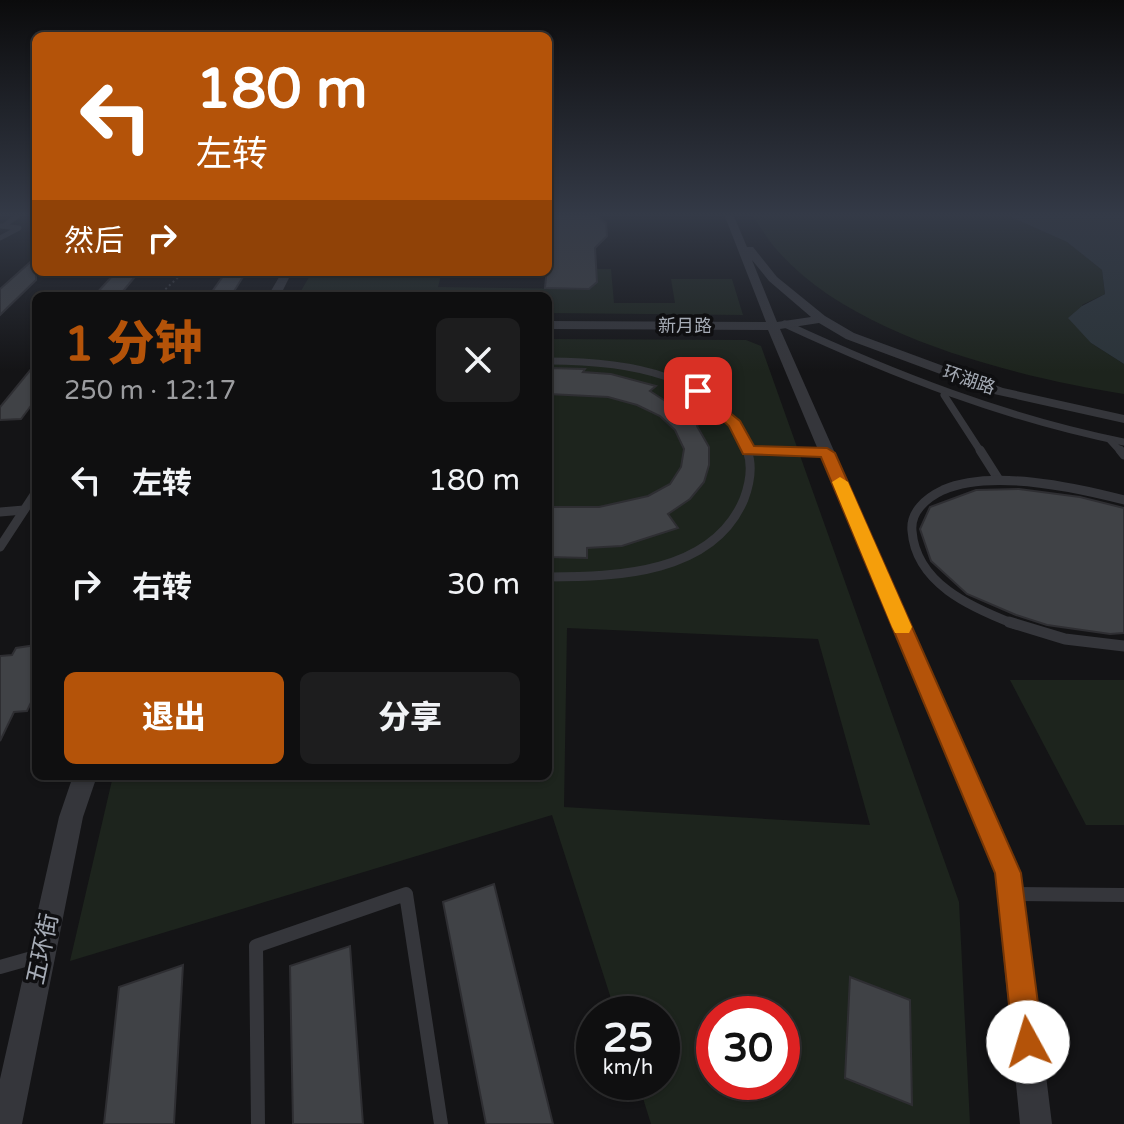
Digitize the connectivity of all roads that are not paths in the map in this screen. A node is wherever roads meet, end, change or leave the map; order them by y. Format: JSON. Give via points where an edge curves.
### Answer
{"nodes":[{"id":1,"x":753,"y":266,"type":"edge"},
{"id":2,"x":763,"y":266,"type":"edge"},
{"id":3,"x":821,"y":319,"type":"junction"},
{"id":4,"x":552,"y":325,"type":"edge"},
{"id":5,"x":779,"y":325,"type":"junction"},
{"id":6,"x":552,"y":361,"type":"edge"},
{"id":7,"x":944,"y":395,"type":"junction"},
{"id":8,"x":1124,"y":419,"type":"edge"},
{"id":9,"x":1110,"y":440,"type":"junction"},
{"id":10,"x":1124,"y":442,"type":"edge"},
{"id":11,"x":749,"y":451,"type":"junction"},
{"id":12,"x":827,"y":453,"type":"junction"},
{"id":13,"x":1124,"y":455,"type":"edge"},
{"id":14,"x":999,"y":480,"type":"junction"},
{"id":15,"x":32,"y":498,"type":"edge"},
{"id":16,"x":1124,"y":500,"type":"edge"},
{"id":17,"x":24,"y":510,"type":"junction"},
{"id":18,"x":0,"y":512,"type":"edge"},
{"id":19,"x":0,"y":547,"type":"edge"},
{"id":20,"x":552,"y":577,"type":"edge"},
{"id":21,"x":1124,"y":646,"type":"edge"},
{"id":22,"x":84,"y":780,"type":"edge"},
{"id":23,"x":1011,"y":894,"type":"junction"},
{"id":24,"x":1124,"y":895,"type":"edge"},
{"id":25,"x":42,"y":955,"type":"junction"},
{"id":26,"x":0,"y":967,"type":"edge"},
{"id":27,"x":6,"y":1124,"type":"edge"},
{"id":28,"x":258,"y":1124,"type":"edge"},
{"id":29,"x":441,"y":1124,"type":"edge"},
{"id":30,"x":1036,"y":1124,"type":"edge"}],
"edges":[{"from":1,"to":5,"type":"street"},
{"from":2,"to":3,"type":"street","name":"环湖路"},
{"from":3,"to":5,"type":"street","name":"新月路"},
{"from":3,"to":8,"type":"street","name":"环湖路","via":[[862,341],[999,391]]},
{"from":4,"to":5,"type":"street","name":"新月路"},
{"from":5,"to":7,"type":"lane"},
{"from":5,"to":12,"type":"street"},
{"from":6,"to":11,"type":"lane","via":[[621,364],[683,383],[724,412]]},
{"from":7,"to":9,"type":"lane","via":[[1056,430]]},
{"from":7,"to":14,"type":"lane"},
{"from":9,"to":10,"type":"lane"},
{"from":9,"to":13,"type":"lane"},
{"from":11,"to":12,"type":"lane"},
{"from":11,"to":20,"type":"lane","via":[[751,481],[740,511],[698,550],[630,574]]},
{"from":12,"to":23,"type":"street","via":[[1008,873]]},
{"from":14,"to":16,"type":"lane","via":[[1071,486]]},
{"from":14,"to":21,"type":"lane","via":[[945,491],[919,508],[911,524],[918,559],[953,595],[998,619],[1046,634]]},
{"from":15,"to":17,"type":"lane"},
{"from":17,"to":18,"type":"lane"},
{"from":17,"to":19,"type":"lane"},
{"from":22,"to":25,"type":"street","name":"五环街"},
{"from":23,"to":24,"type":"lane"},
{"from":23,"to":30,"type":"street"},
{"from":25,"to":26,"type":"lane"},
{"from":25,"to":27,"type":"street","name":"五环街"},
{"from":28,"to":29,"type":"lane","via":[[256,946],[406,894]]}]}
